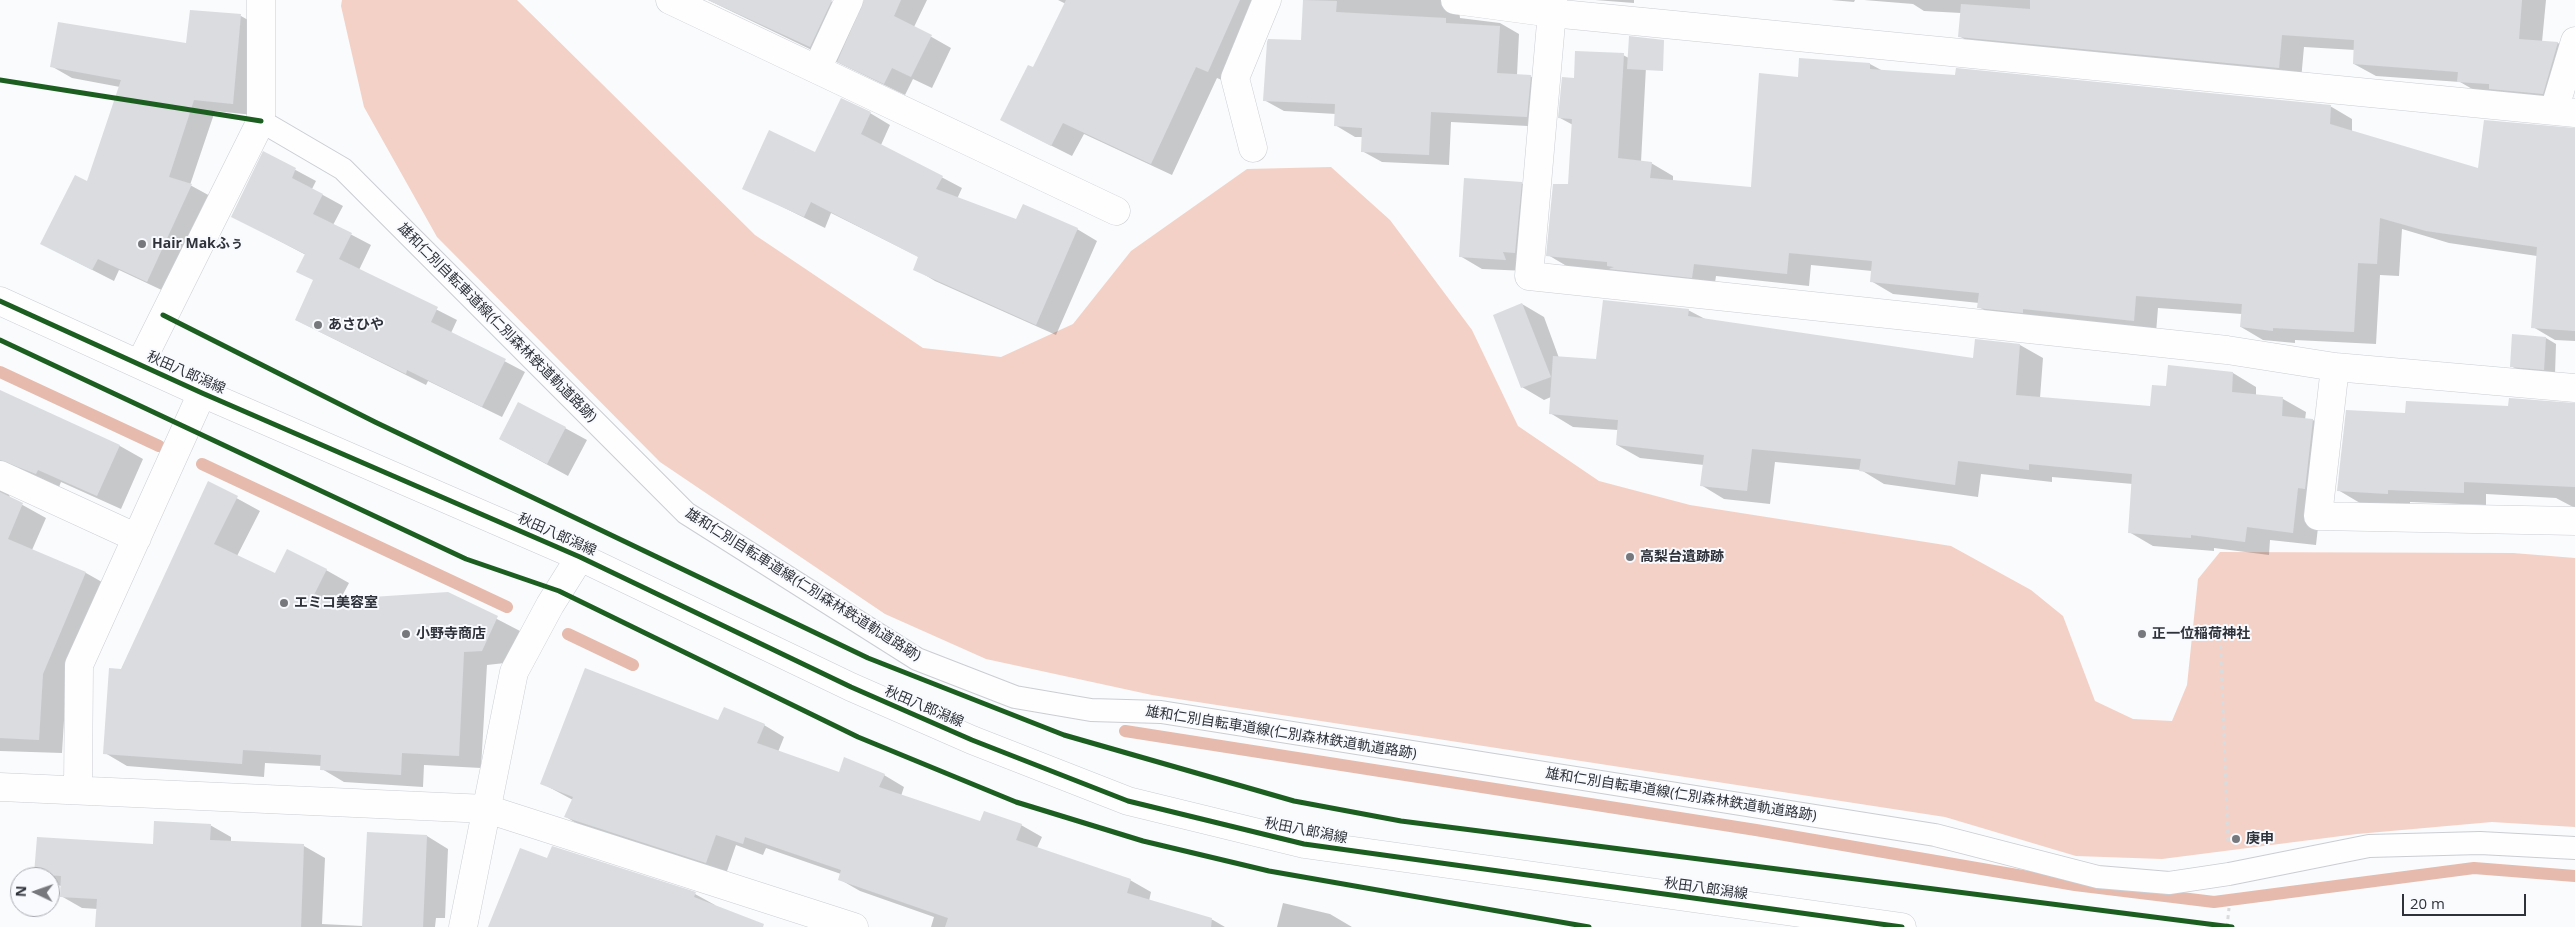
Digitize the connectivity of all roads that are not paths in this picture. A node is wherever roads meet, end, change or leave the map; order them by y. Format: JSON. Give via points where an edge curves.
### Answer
{"nodes":[{"id":1,"x":261,"y":0,"type":"edge"},
{"id":2,"x":670,"y":0,"type":"edge"},
{"id":3,"x":849,"y":0,"type":"edge"},
{"id":4,"x":1267,"y":0,"type":"edge"},
{"id":5,"x":1455,"y":0,"type":"edge"},
{"id":6,"x":1553,"y":7,"type":"edge"},
{"id":7,"x":2575,"y":41,"type":"edge"},
{"id":8,"x":817,"y":69,"type":"junction"},
{"id":9,"x":2565,"y":112,"type":"edge"},
{"id":10,"x":261,"y":121,"type":"junction"},
{"id":11,"x":1253,"y":148,"type":"dead end"},
{"id":12,"x":1116,"y":211,"type":"dead end"},
{"id":13,"x":0,"y":301,"type":"edge"},
{"id":14,"x":140,"y":364,"type":"junction"},
{"id":15,"x":2335,"y":367,"type":"junction"},
{"id":16,"x":2575,"y":388,"type":"edge"},
{"id":17,"x":202,"y":393,"type":"junction"},
{"id":18,"x":0,"y":475,"type":"edge"},
{"id":19,"x":2575,"y":521,"type":"edge"},
{"id":20,"x":137,"y":538,"type":"junction"},
{"id":21,"x":580,"y":557,"type":"junction"},
{"id":22,"x":0,"y":787,"type":"edge"},
{"id":23,"x":78,"y":789,"type":"junction"},
{"id":24,"x":487,"y":809,"type":"junction"},
{"id":25,"x":2575,"y":848,"type":"edge"},
{"id":26,"x":780,"y":916,"type":"edge"},
{"id":27,"x":463,"y":927,"type":"edge"},
{"id":28,"x":854,"y":927,"type":"edge"},
{"id":29,"x":1902,"y":927,"type":"edge"}],
"edges":[{"from":1,"to":10,"type":"street"},
{"from":2,"to":8,"type":"street"},
{"from":3,"to":8,"type":"street"},
{"from":4,"to":11,"type":"street","via":[[1236,78]]},
{"from":5,"to":6,"type":"street"},
{"from":6,"to":9,"type":"street"},
{"from":6,"to":15,"type":"street","via":[[1528,276],[2227,350]]},
{"from":7,"to":9,"type":"street"},
{"from":8,"to":12,"type":"street"},
{"from":10,"to":14,"type":"street"},
{"from":10,"to":25,"type":"lane","name":"雄和仁別自転車道線(仁別森林鉄道軌道路跡)","via":[[343,169],[686,512],[917,659],[1015,697],[1091,710],[1161,712],[1935,835],[2098,877],[2169,883],[2369,846],[2480,843]]},
{"from":13,"to":14,"type":"street","name":"秋田八郎潟線"},
{"from":14,"to":17,"type":"street","name":"秋田八郎潟線"},
{"from":15,"to":16,"type":"street"},
{"from":15,"to":19,"type":"street","via":[[2318,516]]},
{"from":17,"to":20,"type":"street"},
{"from":17,"to":21,"type":"street","name":"秋田八郎潟線"},
{"from":18,"to":20,"type":"street"},
{"from":20,"to":23,"type":"street","via":[[79,665]]},
{"from":21,"to":24,"type":"street","via":[[514,672]]},
{"from":21,"to":29,"type":"street","name":"秋田八郎潟線","via":[[852,687],[972,740],[1128,801],[1304,844]]},
{"from":22,"to":23,"type":"street"},
{"from":23,"to":24,"type":"street"},
{"from":24,"to":26,"type":"street"},
{"from":24,"to":27,"type":"street"},
{"from":26,"to":28,"type":"street"}]}
